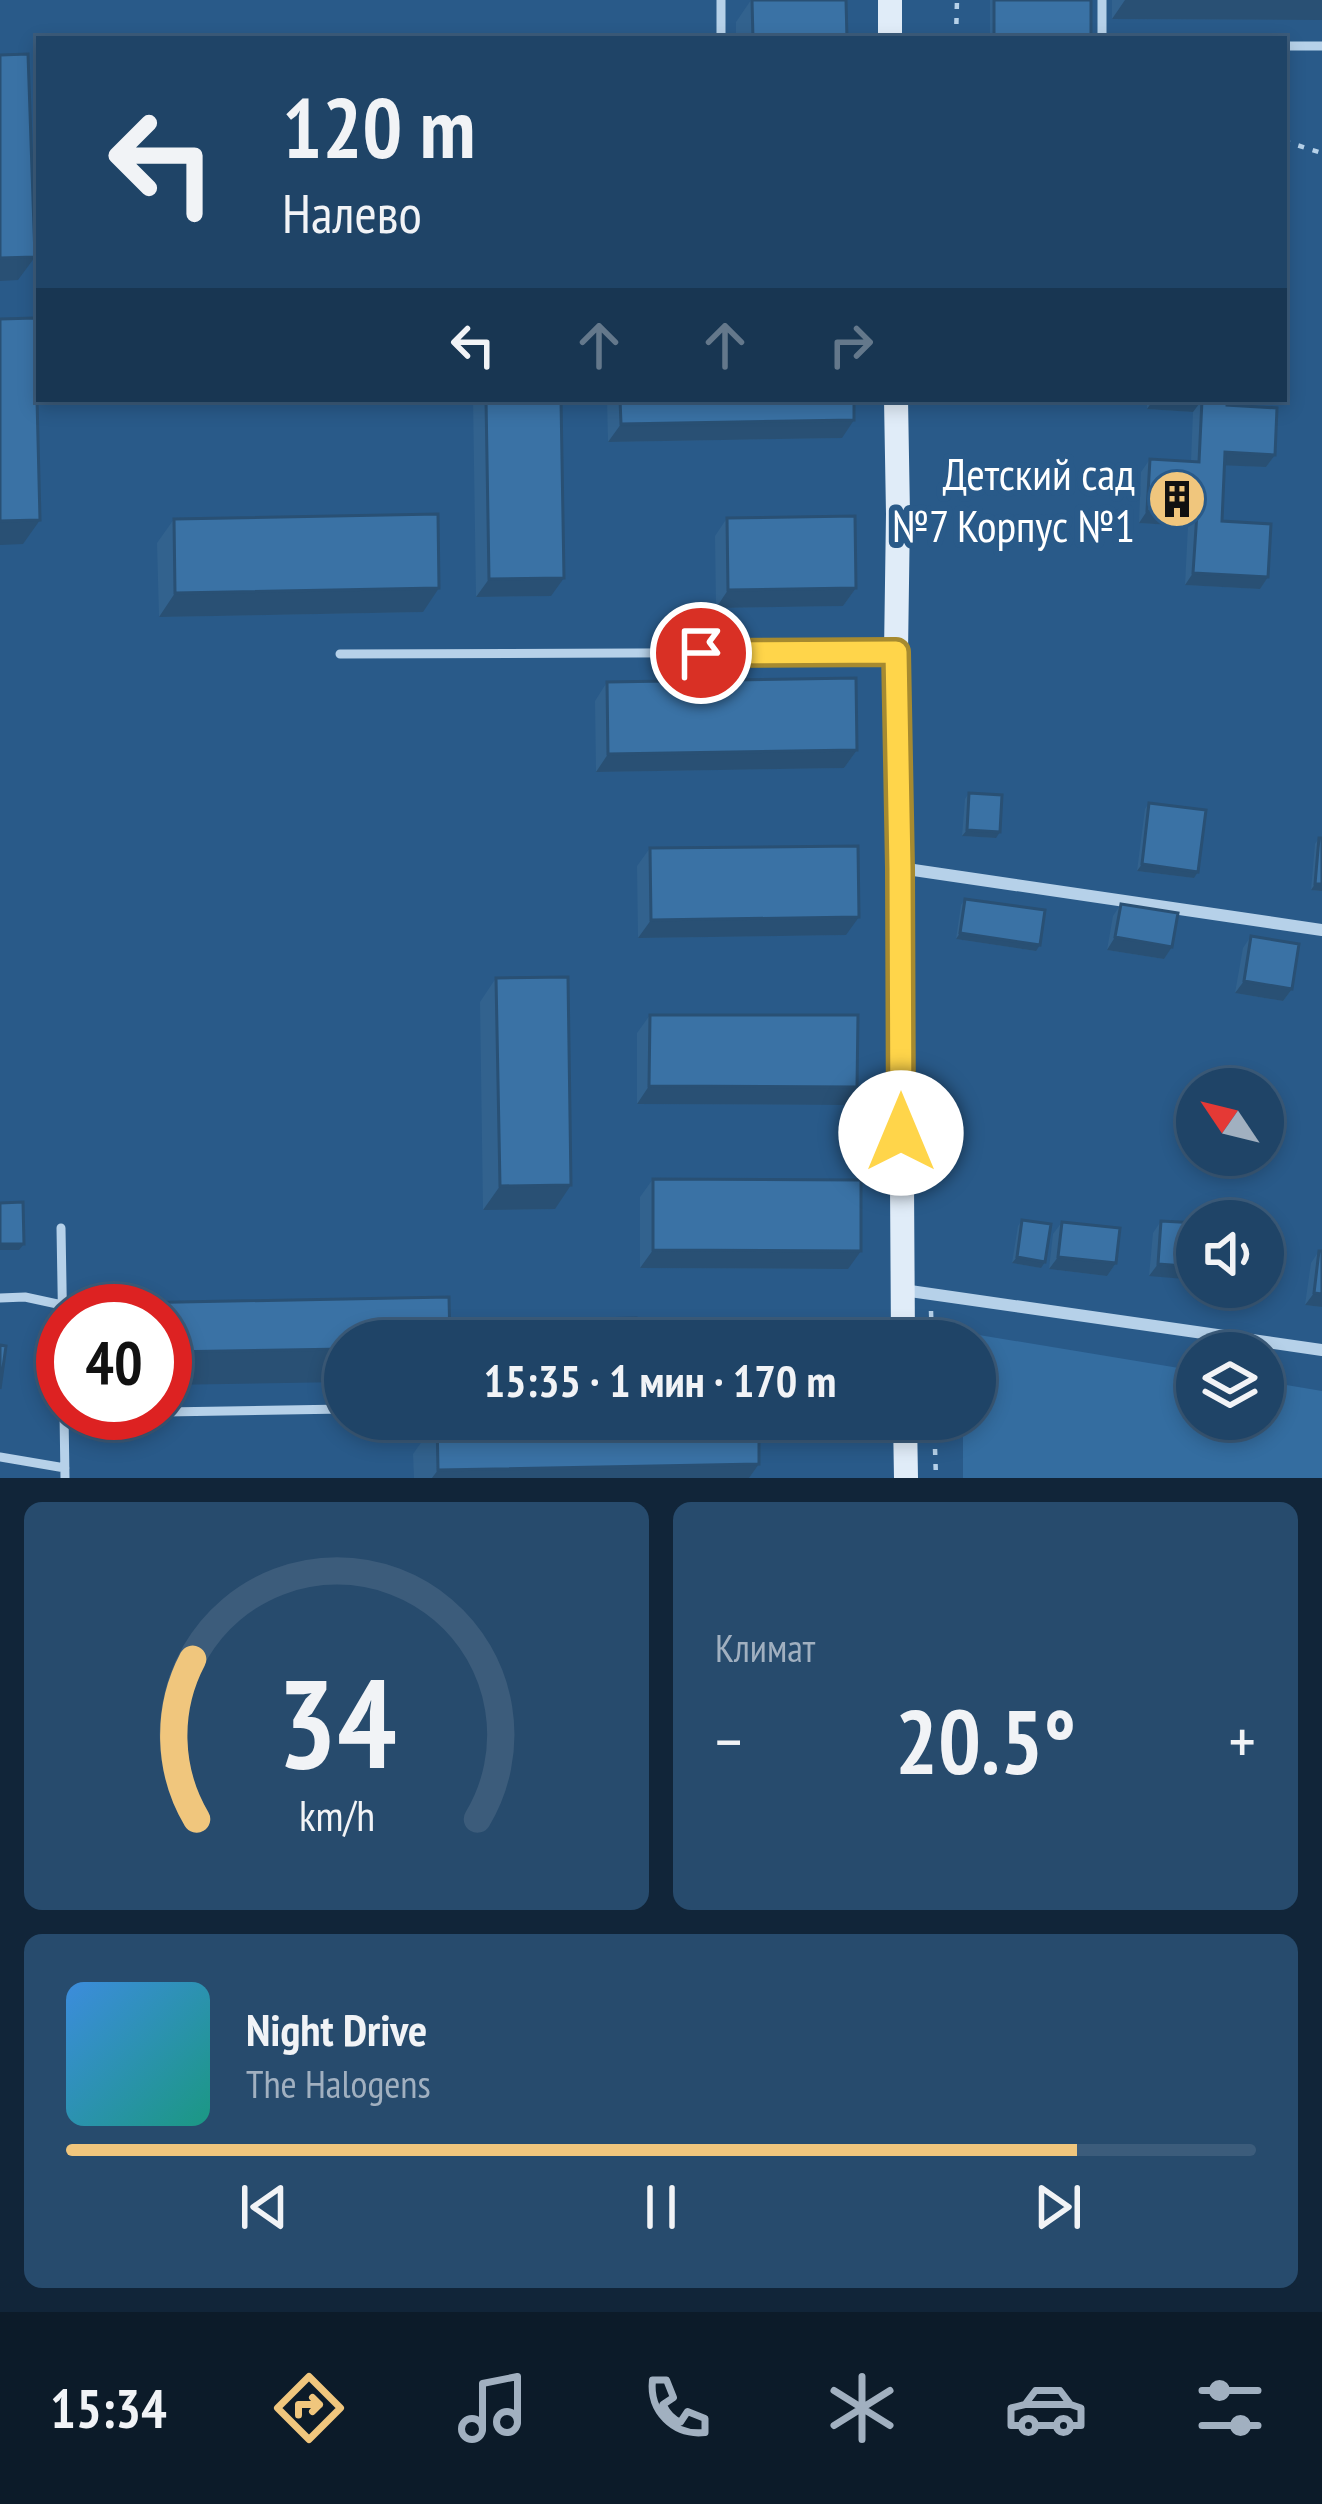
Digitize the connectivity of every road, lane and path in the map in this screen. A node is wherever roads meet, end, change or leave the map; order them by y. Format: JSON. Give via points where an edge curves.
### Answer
{"nodes":[{"id":1,"x":722,"y":0,"type":"edge"},
{"id":2,"x":890,"y":0,"type":"edge"},
{"id":3,"x":957,"y":0,"type":"edge"},
{"id":4,"x":1102,"y":0,"type":"edge"},
{"id":5,"x":721,"y":36,"type":"edge"},
{"id":6,"x":890,"y":36,"type":"edge"},
{"id":7,"x":956,"y":36,"type":"edge"},
{"id":8,"x":1102,"y":36,"type":"edge"},
{"id":9,"x":1287,"y":46,"type":"edge"},
{"id":10,"x":1322,"y":46,"type":"edge"},
{"id":11,"x":1287,"y":143,"type":"edge"},
{"id":12,"x":1322,"y":153,"type":"edge"},
{"id":13,"x":896,"y":402,"type":"edge"},
{"id":14,"x":896,"y":652,"type":"junction"},
{"id":15,"x":340,"y":654,"type":"dead end"},
{"id":16,"x":900,"y":868,"type":"junction"},
{"id":17,"x":1322,"y":930,"type":"edge"},
{"id":18,"x":61,"y":1228,"type":"dead end"},
{"id":19,"x":62,"y":1284,"type":"edge"},
{"id":20,"x":902,"y":1290,"type":"junction"},
{"id":21,"x":930,"y":1294,"type":"junction"},
{"id":22,"x":0,"y":1298,"type":"edge"},
{"id":23,"x":36,"y":1299,"type":"edge"},
{"id":24,"x":903,"y":1320,"type":"edge"},
{"id":25,"x":931,"y":1320,"type":"edge"},
{"id":26,"x":1322,"y":1350,"type":"edge"},
{"id":27,"x":324,"y":1409,"type":"edge"},
{"id":28,"x":192,"y":1412,"type":"edge"},
{"id":29,"x":64,"y":1440,"type":"edge"},
{"id":30,"x":905,"y":1440,"type":"edge"},
{"id":31,"x":935,"y":1440,"type":"edge"},
{"id":32,"x":0,"y":1457,"type":"edge"},
{"id":33,"x":65,"y":1473,"type":"edge"},
{"id":34,"x":906,"y":1478,"type":"edge"},
{"id":35,"x":936,"y":1478,"type":"edge"}],
"edges":[{"from":1,"to":5,"type":"lane"},
{"from":2,"to":6,"type":"street"},
{"from":3,"to":7,"type":"path"},
{"from":4,"to":8,"type":"lane"},
{"from":9,"to":10,"type":"lane"},
{"from":11,"to":12,"type":"path"},
{"from":13,"to":14,"type":"street"},
{"from":14,"to":15,"type":"lane"},
{"from":14,"to":16,"type":"street"},
{"from":16,"to":17,"type":"street"},
{"from":16,"to":20,"type":"street"},
{"from":18,"to":19,"type":"lane"},
{"from":20,"to":21,"type":"street"},
{"from":20,"to":24,"type":"street"},
{"from":21,"to":25,"type":"path"},
{"from":21,"to":26,"type":"street"},
{"from":22,"to":23,"type":"lane"},
{"from":27,"to":28,"type":"lane"},
{"from":29,"to":33,"type":"lane"},
{"from":30,"to":34,"type":"street"},
{"from":31,"to":35,"type":"path"},
{"from":32,"to":33,"type":"lane"}]}
